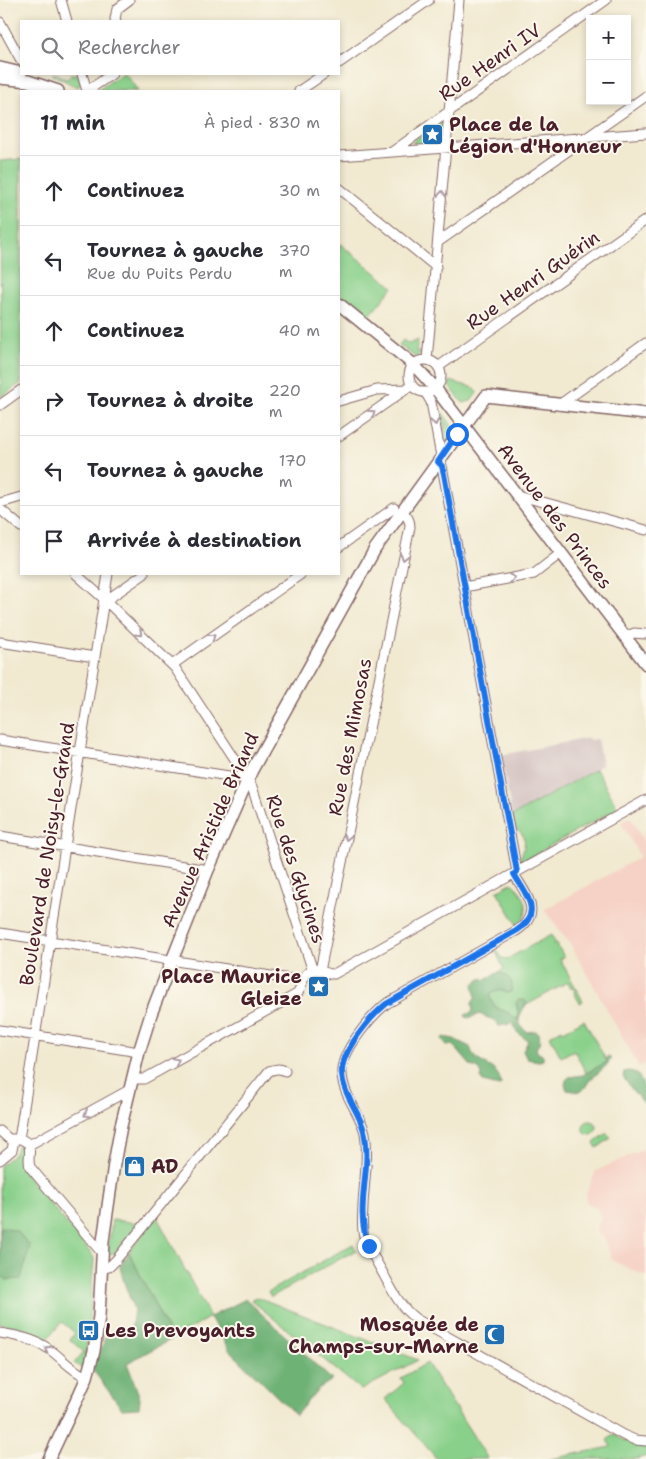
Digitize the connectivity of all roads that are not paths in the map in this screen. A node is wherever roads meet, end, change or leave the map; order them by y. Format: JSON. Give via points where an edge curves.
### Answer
{"nodes":[{"id":1,"x":61,"y":0,"type":"edge"},
{"id":2,"x":129,"y":0,"type":"edge"},
{"id":3,"x":429,"y":0,"type":"edge"},
{"id":4,"x":459,"y":0,"type":"edge"},
{"id":5,"x":606,"y":0,"type":"edge"},
{"id":6,"x":67,"y":20,"type":"edge"},
{"id":7,"x":116,"y":20,"type":"edge"},
{"id":8,"x":0,"y":22,"type":"edge"},
{"id":9,"x":20,"y":58,"type":"edge"},
{"id":10,"x":340,"y":62,"type":"edge"},
{"id":11,"x":16,"y":73,"type":"edge"},
{"id":12,"x":21,"y":75,"type":"edge"},
{"id":13,"x":27,"y":75,"type":"edge"},
{"id":14,"x":82,"y":75,"type":"edge"},
{"id":15,"x":111,"y":75,"type":"edge"},
{"id":16,"x":323,"y":75,"type":"edge"},
{"id":17,"x":0,"y":78,"type":"edge"},
{"id":18,"x":56,"y":90,"type":"edge"},
{"id":19,"x":68,"y":90,"type":"edge"},
{"id":20,"x":87,"y":90,"type":"edge"},
{"id":21,"x":88,"y":90,"type":"edge"},
{"id":22,"x":300,"y":90,"type":"edge"},
{"id":23,"x":646,"y":96,"type":"edge"},
{"id":24,"x":450,"y":110,"type":"junction"},
{"id":25,"x":646,"y":133,"type":"edge"},
{"id":26,"x":587,"y":138,"type":"junction"},
{"id":27,"x":446,"y":148,"type":"junction"},
{"id":28,"x":392,"y":152,"type":"junction"},
{"id":29,"x":340,"y":156,"type":"edge"},
{"id":30,"x":340,"y":189,"type":"edge"},
{"id":31,"x":646,"y":220,"type":"edge"},
{"id":32,"x":438,"y":242,"type":"junction"},
{"id":33,"x":436,"y":267,"type":"junction"},
{"id":34,"x":340,"y":305,"type":"edge"},
{"id":35,"x":646,"y":343,"type":"edge"},
{"id":36,"x":427,"y":360,"type":"junction"},
{"id":37,"x":414,"y":365,"type":"junction"},
{"id":38,"x":438,"y":367,"type":"junction"},
{"id":39,"x":409,"y":387,"type":"junction"},
{"id":40,"x":435,"y":388,"type":"junction"},
{"id":41,"x":20,"y":391,"type":"edge"},
{"id":42,"x":423,"y":392,"type":"junction"},
{"id":43,"x":340,"y":401,"type":"edge"},
{"id":44,"x":0,"y":405,"type":"edge"},
{"id":45,"x":559,"y":405,"type":"junction"},
{"id":46,"x":646,"y":414,"type":"edge"},
{"id":47,"x":464,"y":425,"type":"junction"},
{"id":48,"x":340,"y":435,"type":"edge"},
{"id":49,"x":441,"y":458,"type":"junction"},
{"id":50,"x":517,"y":496,"type":"junction"},
{"id":51,"x":20,"y":497,"type":"edge"},
{"id":52,"x":0,"y":503,"type":"edge"},
{"id":53,"x":0,"y":509,"type":"edge"},
{"id":54,"x":398,"y":510,"type":"junction"},
{"id":55,"x":380,"y":518,"type":"junction"},
{"id":56,"x":20,"y":526,"type":"edge"},
{"id":57,"x":392,"y":527,"type":"junction"},
{"id":58,"x":646,"y":530,"type":"edge"},
{"id":59,"x":340,"y":546,"type":"edge"},
{"id":60,"x":561,"y":553,"type":"junction"},
{"id":61,"x":77,"y":575,"type":"edge"},
{"id":62,"x":108,"y":575,"type":"edge"},
{"id":63,"x":143,"y":575,"type":"edge"},
{"id":64,"x":300,"y":575,"type":"edge"},
{"id":65,"x":464,"y":587,"type":"junction"},
{"id":66,"x":104,"y":599,"type":"junction"},
{"id":67,"x":646,"y":634,"type":"edge"},
{"id":68,"x":625,"y":637,"type":"junction"},
{"id":69,"x":0,"y":642,"type":"edge"},
{"id":70,"x":95,"y":657,"type":"junction"},
{"id":71,"x":646,"y":664,"type":"edge"},
{"id":72,"x":172,"y":665,"type":"junction"},
{"id":73,"x":0,"y":740,"type":"edge"},
{"id":74,"x":80,"y":752,"type":"junction"},
{"id":75,"x":248,"y":779,"type":"junction"},
{"id":76,"x":646,"y":800,"type":"edge"},
{"id":77,"x":0,"y":836,"type":"edge"},
{"id":78,"x":65,"y":847,"type":"junction"},
{"id":79,"x":208,"y":870,"type":"junction"},
{"id":80,"x":515,"y":873,"type":"junction"},
{"id":81,"x":0,"y":933,"type":"edge"},
{"id":82,"x":50,"y":941,"type":"junction"},
{"id":83,"x":172,"y":961,"type":"junction"},
{"id":84,"x":316,"y":971,"type":"junction"},
{"id":85,"x":303,"y":979,"type":"junction"},
{"id":86,"x":0,"y":1030,"type":"edge"},
{"id":87,"x":34,"y":1035,"type":"junction"},
{"id":88,"x":139,"y":1052,"type":"junction"},
{"id":89,"x":285,"y":1071,"type":"dead end"},
{"id":90,"x":131,"y":1085,"type":"junction"},
{"id":91,"x":2,"y":1134,"type":"edge"},
{"id":92,"x":16,"y":1139,"type":"junction"},
{"id":93,"x":30,"y":1145,"type":"junction"},
{"id":94,"x":0,"y":1160,"type":"edge"},
{"id":95,"x":102,"y":1253,"type":"junction"},
{"id":96,"x":101,"y":1269,"type":"junction"},
{"id":97,"x":0,"y":1334,"type":"edge"},
{"id":98,"x":87,"y":1377,"type":"junction"},
{"id":99,"x":646,"y":1441,"type":"edge"},
{"id":100,"x":49,"y":1459,"type":"edge"}],
"edges":[{"from":1,"to":6,"type":"street"},
{"from":2,"to":7,"type":"street","via":[[116,9]]},
{"from":3,"to":10,"type":"street"},
{"from":4,"to":24,"type":"street"},
{"from":5,"to":24,"type":"street","name":"Rue Henri IV"},
{"from":8,"to":9,"type":"street"},
{"from":11,"to":17,"type":"street"},
{"from":12,"to":18,"type":"street"},
{"from":13,"to":19,"type":"street","via":[[43,78]]},
{"from":14,"to":20,"type":"street"},
{"from":15,"to":21,"type":"street"},
{"from":16,"to":22,"type":"street"},
{"from":23,"to":26,"type":"street"},
{"from":24,"to":27,"type":"street"},
{"from":24,"to":28,"type":"street","name":"Rue Henri IV"},
{"from":25,"to":26,"type":"street"},
{"from":26,"to":27,"type":"street"},
{"from":26,"to":32,"type":"street"},
{"from":27,"to":28,"type":"street"},
{"from":32,"to":27,"type":"street","one_way":true},
{"from":28,"to":29,"type":"street"},
{"from":30,"to":33,"type":"street"},
{"from":31,"to":38,"type":"street","name":"Rue Henri Guérin"},
{"from":32,"to":33,"type":"street"},
{"from":33,"to":36,"type":"street"},
{"from":34,"to":37,"type":"street","name":"Avenue des Princes"},
{"from":35,"to":45,"type":"street"},
{"from":36,"to":37,"type":"street"},
{"from":36,"to":38,"type":"street"},
{"from":37,"to":39,"type":"street"},
{"from":37,"to":40,"type":"street","name":"Avenue des Princes"},
{"from":38,"to":40,"type":"street","via":[[441,376]]},
{"from":39,"to":42,"type":"street"},
{"from":39,"to":43,"type":"street","via":[[377,390]]},
{"from":48,"to":39,"type":"street","one_way":true},
{"from":40,"to":42,"type":"street"},
{"from":40,"to":47,"type":"street","name":"Avenue des Princes"},
{"from":41,"to":44,"type":"street"},
{"from":42,"to":49,"type":"street","one_way":true,"via":[[430,398]]},
{"from":45,"to":46,"type":"street"},
{"from":45,"to":47,"type":"street","name":"Avenue Aristide Briand","via":[[486,396]]},
{"from":47,"to":49,"type":"street","name":"Avenue Aristide Briand"},
{"from":47,"to":50,"type":"street","name":"Avenue des Princes"},
{"from":49,"to":54,"type":"street","name":"Avenue Aristide Briand"},
{"from":49,"to":65,"type":"street"},
{"from":50,"to":58,"type":"street"},
{"from":50,"to":60,"type":"street","name":"Avenue des Princes"},
{"from":51,"to":52,"type":"street"},
{"from":53,"to":56,"type":"street"},
{"from":54,"to":55,"type":"street"},
{"from":54,"to":57,"type":"street","name":"Avenue Aristide Briand"},
{"from":54,"to":84,"type":"street","name":"Rue des Mimosas","one_way":true,"via":[[410,521],[410,527]]},
{"from":55,"to":57,"type":"street"},
{"from":55,"to":59,"type":"street"},
{"from":57,"to":75,"type":"street","name":"Avenue Aristide Briand","via":[[376,549]]},
{"from":65,"to":60,"type":"street","one_way":true,"via":[[534,574]]},
{"from":60,"to":68,"type":"street","name":"Avenue des Princes"},
{"from":61,"to":66,"type":"street","name":"Rue des Glycines"},
{"from":62,"to":66,"type":"street","name":"Boulevard de Noisy-le-Grand"},
{"from":63,"to":66,"type":"street"},
{"from":72,"to":64,"type":"street","one_way":true},
{"from":65,"to":80,"type":"street"},
{"from":66,"to":70,"type":"street","name":"Boulevard de Noisy-le-Grand"},
{"from":66,"to":72,"type":"street","name":"Rue des Glycines","one_way":true},
{"from":67,"to":68,"type":"street","via":[[634,633]]},
{"from":68,"to":71,"type":"street","name":"Avenue des Princes"},
{"from":69,"to":70,"type":"street"},
{"from":70,"to":74,"type":"street","name":"Boulevard de Noisy-le-Grand"},
{"from":72,"to":75,"type":"street","name":"Rue des Glycines"},
{"from":73,"to":74,"type":"street"},
{"from":74,"to":75,"type":"street"},
{"from":74,"to":78,"type":"street","name":"Boulevard de Noisy-le-Grand"},
{"from":75,"to":79,"type":"street","name":"Avenue Aristide Briand"},
{"from":75,"to":84,"type":"street","name":"Rue des Glycines"},
{"from":76,"to":80,"type":"street"},
{"from":77,"to":78,"type":"street"},
{"from":78,"to":79,"type":"street"},
{"from":78,"to":82,"type":"street","name":"Boulevard de Noisy-le-Grand"},
{"from":79,"to":83,"type":"street","name":"Avenue Aristide Briand"},
{"from":80,"to":84,"type":"street","via":[[336,973]]},
{"from":80,"to":99,"type":"street","via":[[531,903],[531,912],[524,924],[386,1004],[370,1020],[345,1057],[343,1082],[360,1119],[365,1140],[364,1235],[388,1284],[407,1312],[623,1435]]},
{"from":81,"to":82,"type":"street"},
{"from":82,"to":83,"type":"street"},
{"from":82,"to":87,"type":"street","name":"Boulevard de Noisy-le-Grand"},
{"from":83,"to":85,"type":"street"},
{"from":83,"to":88,"type":"street","name":"Avenue Aristide Briand"},
{"from":84,"to":85,"type":"street","via":[[306,974]]},
{"from":90,"to":85,"type":"street","one_way":true,"via":[[297,994]]},
{"from":86,"to":87,"type":"street"},
{"from":87,"to":88,"type":"street"},
{"from":87,"to":92,"type":"street","name":"Boulevard de Noisy-le-Grand"},
{"from":88,"to":90,"type":"street","name":"Avenue Aristide Briand"},
{"from":89,"to":96,"type":"street","via":[[276,1068],[269,1071],[116,1260]]},
{"from":90,"to":93,"type":"street","one_way":true},
{"from":90,"to":95,"type":"street","name":"Avenue Aristide Briand","via":[[117,1144]]},
{"from":91,"to":92,"type":"street"},
{"from":92,"to":93,"type":"street"},
{"from":92,"to":94,"type":"street","via":[[12,1150]]},
{"from":93,"to":95,"type":"street","via":[[30,1167]]},
{"from":95,"to":96,"type":"street","name":"Avenue Aristide Briand"},
{"from":96,"to":98,"type":"street","name":"Avenue Aristide Briand","via":[[97,1334]]},
{"from":98,"to":97,"type":"street","one_way":true,"via":[[41,1344],[20,1336]]},
{"from":98,"to":100,"type":"street","name":"Avenue Aristide Briand"}]}
